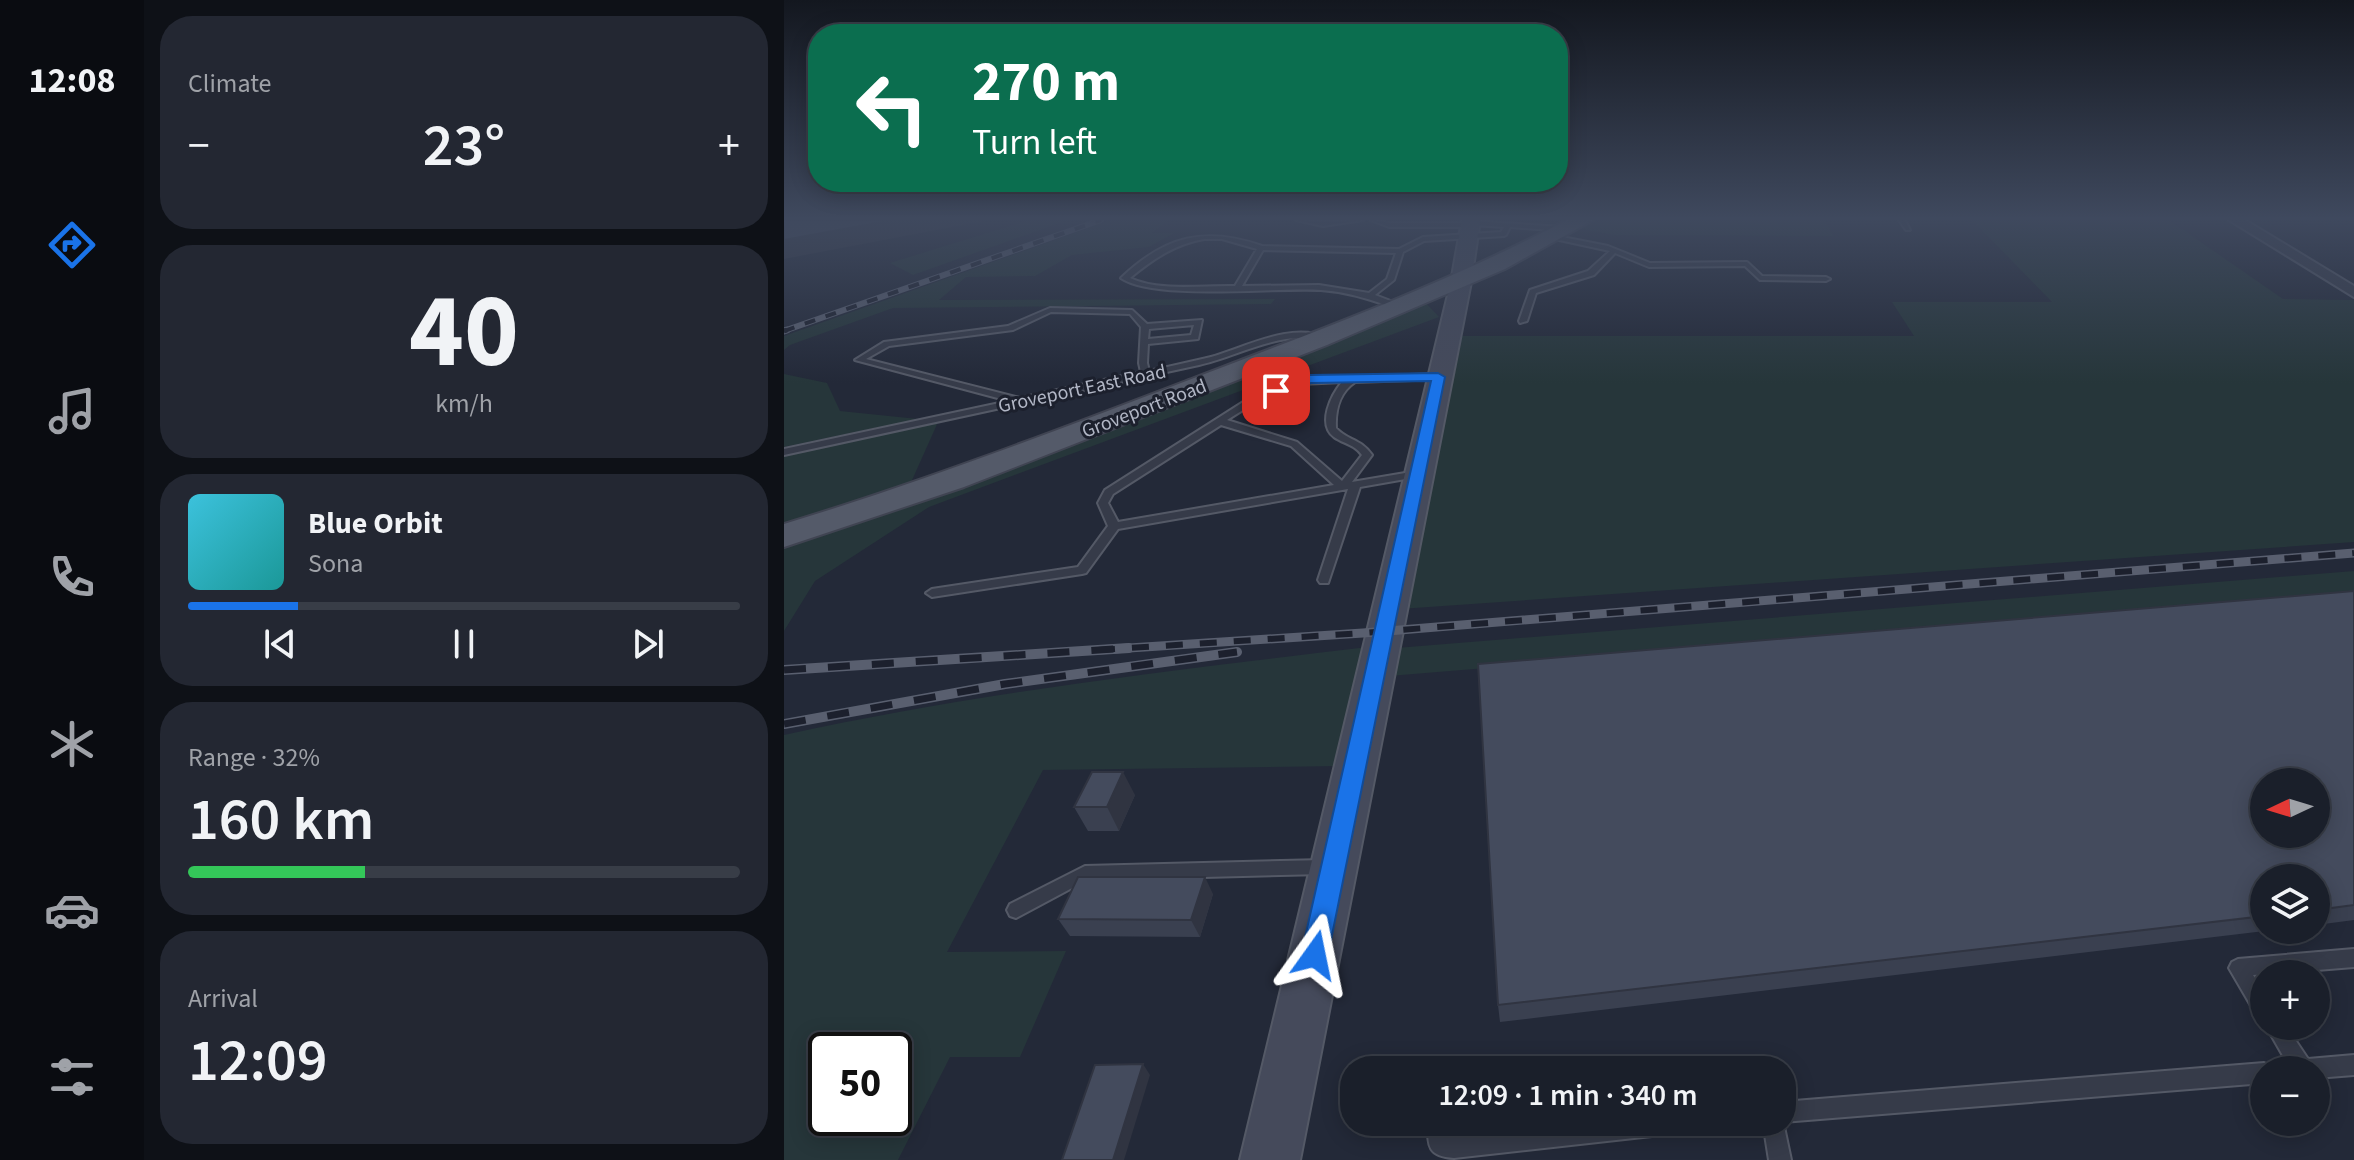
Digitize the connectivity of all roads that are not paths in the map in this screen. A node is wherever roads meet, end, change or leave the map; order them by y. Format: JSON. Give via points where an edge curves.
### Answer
{"nodes":[{"id":1,"x":1129,"y":274,"type":"edge"},
{"id":2,"x":1245,"y":274,"type":"edge"},
{"id":3,"x":1392,"y":274,"type":"edge"},
{"id":4,"x":1462,"y":274,"type":"edge"},
{"id":5,"x":1477,"y":274,"type":"edge"},
{"id":6,"x":1588,"y":274,"type":"edge"},
{"id":7,"x":1756,"y":274,"type":"edge"},
{"id":8,"x":2325,"y":274,"type":"edge"},
{"id":9,"x":1826,"y":279,"type":"dead end"},
{"id":10,"x":1461,"y":282,"type":"junction"},
{"id":11,"x":1237,"y":288,"type":"junction"},
{"id":12,"x":2354,"y":292,"type":"edge"},
{"id":13,"x":1385,"y":300,"type":"junction"},
{"id":14,"x":1523,"y":321,"type":"dead end"},
{"id":15,"x":1145,"y":327,"type":"junction"},
{"id":16,"x":1322,"y":338,"type":"junction"},
{"id":17,"x":1143,"y":342,"type":"junction"},
{"id":18,"x":1146,"y":374,"type":"junction"},
{"id":19,"x":1438,"y":377,"type":"junction"},
{"id":20,"x":1352,"y":380,"type":"junction"},
{"id":21,"x":1022,"y":401,"type":"junction"},
{"id":22,"x":1219,"y":421,"type":"junction"},
{"id":23,"x":784,"y":452,"type":"edge"},
{"id":24,"x":1417,"y":474,"type":"junction"},
{"id":25,"x":1349,"y":486,"type":"junction"},
{"id":26,"x":1114,"y":526,"type":"junction"},
{"id":27,"x":784,"y":536,"type":"edge"},
{"id":28,"x":1324,"y":580,"type":"dead end"},
{"id":29,"x":932,"y":593,"type":"dead end"},
{"id":30,"x":1334,"y":867,"type":"junction"},
{"id":31,"x":1016,"y":910,"type":"dead end"},
{"id":32,"x":2354,"y":958,"type":"edge"},
{"id":33,"x":2330,"y":960,"type":"edge"},
{"id":34,"x":2250,"y":967,"type":"edge"},
{"id":35,"x":2250,"y":987,"type":"edge"},
{"id":36,"x":2354,"y":1065,"type":"edge"},
{"id":37,"x":2330,"y":1067,"type":"edge"},
{"id":38,"x":2250,"y":1074,"type":"edge"},
{"id":39,"x":1796,"y":1111,"type":"edge"},
{"id":40,"x":1438,"y":1136,"type":"edge"},
{"id":41,"x":1517,"y":1136,"type":"edge"},
{"id":42,"x":1776,"y":1136,"type":"edge"},
{"id":43,"x":1270,"y":1160,"type":"edge"},
{"id":44,"x":1780,"y":1160,"type":"edge"}],
"edges":[{"from":1,"to":11,"type":"lane","via":[[1125,278],[1131,282]]},
{"from":2,"to":11,"type":"lane"},
{"from":3,"to":13,"type":"lane"},
{"from":4,"to":10,"type":"main road"},
{"from":5,"to":10,"type":"main road","name":"Groveport Road"},
{"from":6,"to":14,"type":"lane","via":[[1533,292]]},
{"from":7,"to":9,"type":"lane"},
{"from":8,"to":12,"type":"street"},
{"from":10,"to":13,"type":"main road","name":"Groveport Road"},
{"from":10,"to":19,"type":"main road"},
{"from":11,"to":13,"type":"lane","via":[[1353,289]]},
{"from":13,"to":16,"type":"main road","name":"Groveport Road"},
{"from":15,"to":17,"type":"lane"},
{"from":15,"to":17,"type":"lane","via":[[1199,322],[1195,337]]},
{"from":15,"to":21,"type":"lane","via":[[1132,312],[1050,310],[1010,328],[887,344],[859,360]]},
{"from":16,"to":18,"type":"lane","name":"Groveport East Road","via":[[1296,334]]},
{"from":16,"to":27,"type":"main road","name":"Groveport Road","via":[[996,464]]},
{"from":17,"to":18,"type":"lane"},
{"from":18,"to":21,"type":"lane","name":"Groveport East Road"},
{"from":19,"to":20,"type":"lane"},
{"from":19,"to":24,"type":"main road"},
{"from":20,"to":22,"type":"lane","via":[[1300,381]]},
{"from":20,"to":25,"type":"lane","via":[[1340,389],[1331,416],[1335,435],[1363,447],[1367,455]]},
{"from":21,"to":23,"type":"lane","name":"Groveport East Road"},
{"from":22,"to":25,"type":"lane","via":[[1294,444]]},
{"from":22,"to":26,"type":"lane","via":[[1109,492],[1103,503]]},
{"from":24,"to":25,"type":"lane"},
{"from":24,"to":30,"type":"main road"},
{"from":25,"to":26,"type":"lane"},
{"from":25,"to":28,"type":"lane"},
{"from":26,"to":29,"type":"lane","via":[[1082,570]]},
{"from":30,"to":31,"type":"lane","via":[[1085,873]]},
{"from":30,"to":43,"type":"main road"},
{"from":32,"to":33,"type":"lane"},
{"from":34,"to":35,"type":"lane","via":[[2238,968]]},
{"from":36,"to":37,"type":"lane"},
{"from":38,"to":39,"type":"lane"},
{"from":40,"to":41,"type":"lane","via":[[1443,1147]]},
{"from":42,"to":44,"type":"lane"}]}
